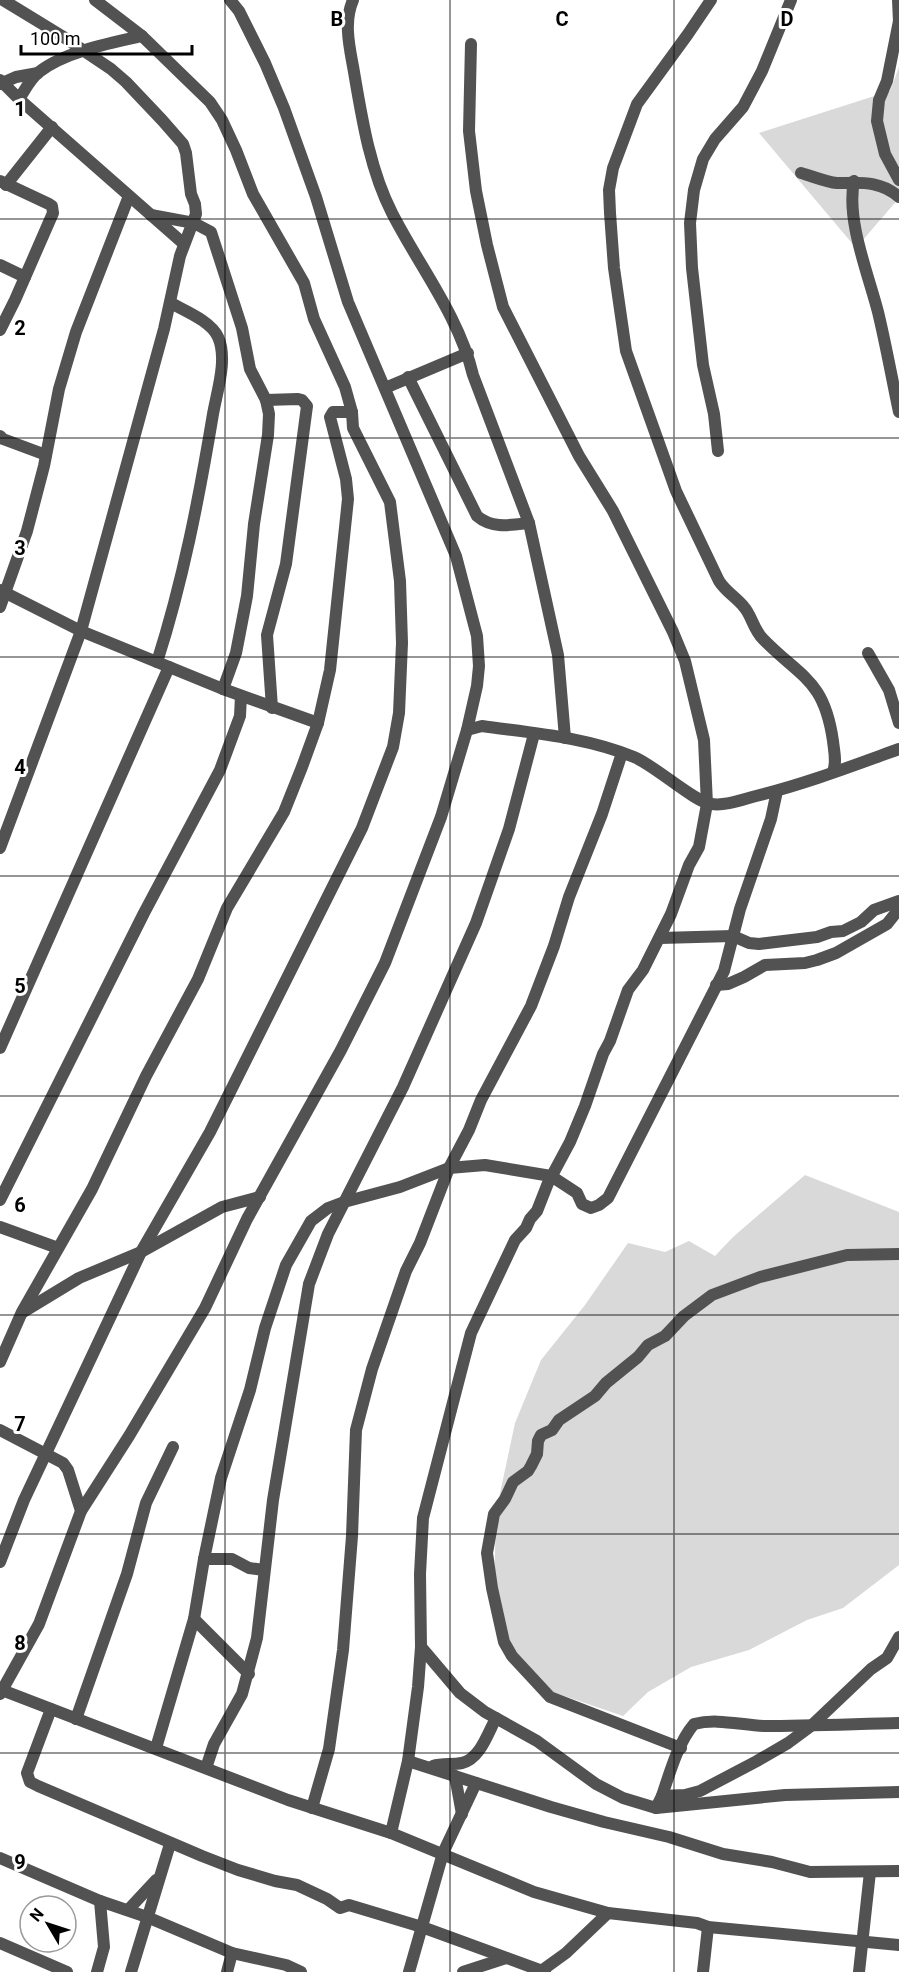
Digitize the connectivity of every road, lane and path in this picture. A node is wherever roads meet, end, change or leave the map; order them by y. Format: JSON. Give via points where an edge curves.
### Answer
{"nodes":[{"id":1,"x":3,"y":0,"type":"edge"},
{"id":2,"x":95,"y":0,"type":"edge"},
{"id":3,"x":230,"y":0,"type":"edge"},
{"id":4,"x":352,"y":0,"type":"edge"},
{"id":5,"x":711,"y":0,"type":"edge"},
{"id":6,"x":791,"y":0,"type":"edge"},
{"id":7,"x":898,"y":0,"type":"edge"},
{"id":8,"x":899,"y":22,"type":"edge"},
{"id":9,"x":142,"y":36,"type":"junction"},
{"id":10,"x":471,"y":44,"type":"dead end"},
{"id":11,"x":85,"y":51,"type":"junction"},
{"id":12,"x":38,"y":73,"type":"junction"},
{"id":13,"x":0,"y":82,"type":"edge"},
{"id":14,"x":19,"y":99,"type":"junction"},
{"id":15,"x":52,"y":127,"type":"junction"},
{"id":16,"x":801,"y":173,"type":"dead end"},
{"id":17,"x":899,"y":180,"type":"edge"},
{"id":18,"x":854,"y":181,"type":"junction"},
{"id":19,"x":3,"y":183,"type":"edge"},
{"id":20,"x":129,"y":196,"type":"junction"},
{"id":21,"x":899,"y":197,"type":"edge"},
{"id":22,"x":151,"y":215,"type":"junction"},
{"id":23,"x":194,"y":223,"type":"junction"},
{"id":24,"x":184,"y":244,"type":"junction"},
{"id":25,"x":0,"y":264,"type":"edge"},
{"id":26,"x":25,"y":277,"type":"junction"},
{"id":27,"x":171,"y":303,"type":"junction"},
{"id":28,"x":0,"y":330,"type":"edge"},
{"id":29,"x":899,"y":352,"type":"edge"},
{"id":30,"x":468,"y":353,"type":"junction"},
{"id":31,"x":408,"y":377,"type":"junction"},
{"id":32,"x":893,"y":386,"type":"junction"},
{"id":33,"x":385,"y":388,"type":"junction"},
{"id":34,"x":266,"y":400,"type":"junction"},
{"id":35,"x":352,"y":412,"type":"junction"},
{"id":36,"x":899,"y":412,"type":"edge"},
{"id":37,"x":1,"y":438,"type":"edge"},
{"id":38,"x":718,"y":451,"type":"dead end"},
{"id":39,"x":46,"y":455,"type":"junction"},
{"id":40,"x":529,"y":523,"type":"junction"},
{"id":41,"x":2,"y":591,"type":"edge"},
{"id":42,"x":0,"y":607,"type":"edge"},
{"id":43,"x":81,"y":632,"type":"junction"},
{"id":44,"x":867,"y":653,"type":"dead end"},
{"id":45,"x":163,"y":664,"type":"junction"},
{"id":46,"x":224,"y":689,"type":"junction"},
{"id":47,"x":241,"y":696,"type":"junction"},
{"id":48,"x":272,"y":708,"type":"junction"},
{"id":49,"x":318,"y":723,"type":"junction"},
{"id":50,"x":899,"y":723,"type":"edge"},
{"id":51,"x":467,"y":730,"type":"junction"},
{"id":52,"x":534,"y":734,"type":"junction"},
{"id":53,"x":565,"y":738,"type":"junction"},
{"id":54,"x":899,"y":749,"type":"edge"},
{"id":55,"x":622,"y":753,"type":"junction"},
{"id":56,"x":833,"y":772,"type":"junction"},
{"id":57,"x":777,"y":791,"type":"junction"},
{"id":58,"x":707,"y":804,"type":"junction"},
{"id":59,"x":0,"y":848,"type":"edge"},
{"id":60,"x":899,"y":901,"type":"edge"},
{"id":61,"x":899,"y":909,"type":"edge"},
{"id":62,"x":733,"y":936,"type":"junction"},
{"id":63,"x":660,"y":938,"type":"junction"},
{"id":64,"x":716,"y":985,"type":"junction"},
{"id":65,"x":0,"y":1048,"type":"edge"},
{"id":66,"x":449,"y":1168,"type":"junction"},
{"id":67,"x":551,"y":1176,"type":"junction"},
{"id":68,"x":260,"y":1197,"type":"junction"},
{"id":69,"x":0,"y":1200,"type":"edge"},
{"id":70,"x":344,"y":1202,"type":"junction"},
{"id":71,"x":0,"y":1227,"type":"edge"},
{"id":72,"x":58,"y":1248,"type":"junction"},
{"id":73,"x":141,"y":1252,"type":"junction"},
{"id":74,"x":899,"y":1254,"type":"edge"},
{"id":75,"x":22,"y":1312,"type":"junction"},
{"id":76,"x":0,"y":1362,"type":"edge"},
{"id":77,"x":0,"y":1430,"type":"edge"},
{"id":78,"x":173,"y":1448,"type":"dead end"},
{"id":79,"x":47,"y":1453,"type":"junction"},
{"id":80,"x":81,"y":1511,"type":"junction"},
{"id":81,"x":204,"y":1559,"type":"junction"},
{"id":82,"x":0,"y":1562,"type":"edge"},
{"id":83,"x":264,"y":1570,"type":"junction"},
{"id":84,"x":194,"y":1619,"type":"junction"},
{"id":85,"x":899,"y":1637,"type":"edge"},
{"id":86,"x":422,"y":1647,"type":"junction"},
{"id":87,"x":249,"y":1674,"type":"junction"},
{"id":88,"x":1,"y":1692,"type":"edge"},
{"id":89,"x":51,"y":1709,"type":"junction"},
{"id":90,"x":496,"y":1718,"type":"junction"},
{"id":91,"x":75,"y":1719,"type":"junction"},
{"id":92,"x":899,"y":1724,"type":"edge"},
{"id":93,"x":811,"y":1726,"type":"junction"},
{"id":94,"x":681,"y":1748,"type":"junction"},
{"id":95,"x":156,"y":1749,"type":"junction"},
{"id":96,"x":408,"y":1761,"type":"junction"},
{"id":97,"x":429,"y":1767,"type":"junction"},
{"id":98,"x":206,"y":1768,"type":"junction"},
{"id":99,"x":455,"y":1776,"type":"junction"},
{"id":100,"x":476,"y":1783,"type":"junction"},
{"id":101,"x":899,"y":1792,"type":"edge"},
{"id":102,"x":662,"y":1796,"type":"junction"},
{"id":103,"x":312,"y":1808,"type":"junction"},
{"id":104,"x":656,"y":1808,"type":"junction"},
{"id":105,"x":462,"y":1814,"type":"junction"},
{"id":106,"x":391,"y":1833,"type":"junction"},
{"id":107,"x":170,"y":1844,"type":"junction"},
{"id":108,"x":443,"y":1854,"type":"junction"},
{"id":109,"x":0,"y":1857,"type":"edge"},
{"id":110,"x":899,"y":1871,"type":"edge"},
{"id":111,"x":870,"y":1872,"type":"junction"},
{"id":112,"x":160,"y":1876,"type":"junction"},
{"id":113,"x":100,"y":1901,"type":"junction"},
{"id":114,"x":128,"y":1910,"type":"junction"},
{"id":115,"x":608,"y":1913,"type":"junction"},
{"id":116,"x":147,"y":1917,"type":"junction"},
{"id":117,"x":422,"y":1927,"type":"junction"},
{"id":118,"x":708,"y":1928,"type":"junction"},
{"id":119,"x":863,"y":1942,"type":"junction"},
{"id":120,"x":0,"y":1943,"type":"edge"},
{"id":121,"x":899,"y":1945,"type":"edge"},
{"id":122,"x":232,"y":1953,"type":"junction"},
{"id":123,"x":506,"y":1958,"type":"junction"},
{"id":124,"x":543,"y":1971,"type":"edge"},
{"id":125,"x":67,"y":1972,"type":"edge"},
{"id":126,"x":98,"y":1972,"type":"edge"},
{"id":127,"x":131,"y":1972,"type":"edge"},
{"id":128,"x":227,"y":1972,"type":"edge"},
{"id":129,"x":301,"y":1972,"type":"edge"},
{"id":130,"x":409,"y":1972,"type":"edge"},
{"id":131,"x":463,"y":1972,"type":"edge"},
{"id":132,"x":703,"y":1972,"type":"edge"},
{"id":133,"x":859,"y":1972,"type":"edge"}],
"edges":[{"from":1,"to":11,"type":"street"},
{"from":2,"to":9,"type":"street"},
{"from":3,"to":33,"type":"street","via":[[265,63],[284,108],[348,302]]},
{"from":4,"to":30,"type":"street","via":[[348,28],[362,122],[383,192]]},
{"from":5,"to":56,"type":"street","via":[[637,104],[613,168],[609,213],[626,351],[676,491],[718,581],[745,608],[762,638],[810,680],[824,703],[834,748]]},
{"from":6,"to":38,"type":"street","via":[[762,71],[743,107],[703,159],[694,190],[690,223],[692,268]]},
{"from":7,"to":8,"type":"street"},
{"from":8,"to":17,"type":"street","via":[[877,121],[885,154]]},
{"from":9,"to":11,"type":"street"},
{"from":9,"to":35,"type":"street","via":[[203,95],[222,120],[253,194],[304,283],[314,319]]},
{"from":10,"to":58,"type":"street","via":[[469,130],[476,191],[503,307],[579,456],[613,511],[681,651],[704,740]]},
{"from":11,"to":12,"type":"street"},
{"from":11,"to":23,"type":"street","via":[[126,82],[183,144],[196,210]]},
{"from":12,"to":13,"type":"street"},
{"from":12,"to":14,"type":"street"},
{"from":13,"to":14,"type":"street"},
{"from":14,"to":15,"type":"street"},
{"from":15,"to":19,"type":"street"},
{"from":15,"to":20,"type":"street"},
{"from":16,"to":18,"type":"street","via":[[835,183]]},
{"from":18,"to":21,"type":"street","via":[[873,183]]},
{"from":18,"to":32,"type":"street","via":[[854,222]]},
{"from":19,"to":26,"type":"street","via":[[49,204],[53,213]]},
{"from":20,"to":22,"type":"street"},
{"from":20,"to":39,"type":"street","via":[[76,332],[59,389]]},
{"from":22,"to":23,"type":"street"},
{"from":22,"to":24,"type":"street"},
{"from":23,"to":24,"type":"street"},
{"from":23,"to":34,"type":"street","via":[[212,234],[242,328],[250,369]]},
{"from":24,"to":27,"type":"street"},
{"from":25,"to":26,"type":"street"},
{"from":26,"to":28,"type":"street"},
{"from":27,"to":43,"type":"street"},
{"from":27,"to":45,"type":"street","via":[[211,328],[219,340],[221,355],[206,459]]},
{"from":29,"to":32,"type":"street","via":[[891,362]]},
{"from":30,"to":31,"type":"street"},
{"from":30,"to":40,"type":"street"},
{"from":31,"to":33,"type":"street"},
{"from":31,"to":40,"type":"street","via":[[477,516],[490,524]]},
{"from":32,"to":36,"type":"street"},
{"from":33,"to":51,"type":"street","via":[[451,542],[477,636],[477,686]]},
{"from":34,"to":46,"type":"street","via":[[268,435],[247,596],[236,653]]},
{"from":34,"to":48,"type":"street","via":[[298,399],[307,406],[286,564],[267,635]]},
{"from":35,"to":49,"type":"street","via":[[333,412],[330,417],[348,499],[330,670]]},
{"from":35,"to":73,"type":"street","via":[[353,428],[391,506],[402,643],[398,729],[369,811],[335,882],[210,1132]]},
{"from":37,"to":39,"type":"street"},
{"from":39,"to":41,"type":"street","via":[[27,531]]},
{"from":40,"to":53,"type":"street","via":[[556,639]]},
{"from":41,"to":42,"type":"street"},
{"from":41,"to":43,"type":"street"},
{"from":43,"to":45,"type":"street"},
{"from":43,"to":59,"type":"street"},
{"from":44,"to":50,"type":"street","via":[[889,690]]},
{"from":45,"to":46,"type":"street"},
{"from":45,"to":65,"type":"street"},
{"from":46,"to":47,"type":"street"},
{"from":47,"to":48,"type":"street"},
{"from":47,"to":69,"type":"street","via":[[240,716],[220,770]]},
{"from":48,"to":49,"type":"street"},
{"from":49,"to":72,"type":"street","via":[[284,812],[227,908],[198,979]]},
{"from":51,"to":52,"type":"street","via":[[482,726]]},
{"from":51,"to":68,"type":"street","via":[[441,817],[394,943]]},
{"from":52,"to":53,"type":"street"},
{"from":52,"to":70,"type":"street","via":[[509,829],[476,923],[403,1087]]},
{"from":53,"to":55,"type":"street"},
{"from":54,"to":56,"type":"street"},
{"from":55,"to":58,"type":"street","via":[[646,763]]},
{"from":55,"to":66,"type":"street","via":[[531,1006]]},
{"from":56,"to":57,"type":"street"},
{"from":57,"to":58,"type":"street","via":[[727,804]]},
{"from":57,"to":62,"type":"street"},
{"from":58,"to":63,"type":"street","via":[[699,847]]},
{"from":60,"to":62,"type":"street","via":[[874,910],[843,931],[759,944]]},
{"from":61,"to":64,"type":"street","via":[[891,921],[836,953],[805,963],[765,965],[728,984]]},
{"from":62,"to":63,"type":"street"},
{"from":62,"to":64,"type":"street","via":[[728,960]]},
{"from":63,"to":67,"type":"street","via":[[628,990],[585,1106]]},
{"from":64,"to":67,"type":"street","via":[[608,1198],[595,1207],[586,1207],[577,1193]]},
{"from":66,"to":67,"type":"street","via":[[485,1165]]},
{"from":66,"to":70,"type":"street"},
{"from":66,"to":103,"type":"street","via":[[392,1308],[357,1423],[343,1650],[329,1749]]},
{"from":67,"to":86,"type":"street","via":[[537,1211],[515,1240],[475,1322],[469,1343],[423,1518]]},
{"from":68,"to":73,"type":"street","via":[[222,1207]]},
{"from":68,"to":80,"type":"street","via":[[204,1308]]},
{"from":70,"to":81,"type":"street","via":[[311,1221],[286,1265],[221,1478]]},
{"from":70,"to":83,"type":"street","via":[[308,1289],[279,1454]]},
{"from":71,"to":72,"type":"street"},
{"from":72,"to":75,"type":"street"},
{"from":73,"to":75,"type":"street","via":[[79,1278]]},
{"from":73,"to":79,"type":"street"},
{"from":74,"to":94,"type":"street","via":[[847,1255],[715,1293],[665,1336],[648,1345],[596,1396],[541,1435],[531,1466],[513,1482],[494,1514],[487,1553],[504,1642],[512,1656],[550,1697]]},
{"from":75,"to":76,"type":"street"},
{"from":77,"to":79,"type":"street"},
{"from":78,"to":91,"type":"street","via":[[146,1503],[127,1575]]},
{"from":79,"to":80,"type":"street","via":[[68,1470]]},
{"from":79,"to":82,"type":"street"},
{"from":80,"to":88,"type":"street","via":[[39,1624]]},
{"from":81,"to":83,"type":"street","via":[[232,1559]]},
{"from":81,"to":84,"type":"street"},
{"from":83,"to":87,"type":"street"},
{"from":84,"to":87,"type":"street"},
{"from":84,"to":95,"type":"street"},
{"from":85,"to":93,"type":"street","via":[[887,1658]]},
{"from":86,"to":90,"type":"street","via":[[460,1693]]},
{"from":86,"to":96,"type":"street"},
{"from":87,"to":98,"type":"street"},
{"from":88,"to":89,"type":"street"},
{"from":89,"to":91,"type":"street"},
{"from":89,"to":107,"type":"street","via":[[27,1773],[30,1782]]},
{"from":90,"to":97,"type":"street","via":[[468,1761]]},
{"from":90,"to":104,"type":"street","via":[[543,1745],[596,1784]]},
{"from":91,"to":95,"type":"street"},
{"from":92,"to":93,"type":"street"},
{"from":93,"to":94,"type":"street","via":[[701,1722],[693,1725]]},
{"from":93,"to":102,"type":"street","via":[[709,1786],[685,1795]]},
{"from":94,"to":102,"type":"street"},
{"from":95,"to":98,"type":"street"},
{"from":96,"to":97,"type":"street"},
{"from":96,"to":106,"type":"street"},
{"from":97,"to":99,"type":"street"},
{"from":98,"to":103,"type":"street"},
{"from":99,"to":100,"type":"street"},
{"from":99,"to":105,"type":"street"},
{"from":100,"to":105,"type":"street"},
{"from":100,"to":111,"type":"street","via":[[723,1854],[810,1872]]},
{"from":101,"to":104,"type":"street","via":[[785,1795]]},
{"from":102,"to":104,"type":"street"},
{"from":103,"to":106,"type":"street"},
{"from":105,"to":108,"type":"street"},
{"from":106,"to":108,"type":"street"},
{"from":107,"to":112,"type":"street"},
{"from":107,"to":117,"type":"street","via":[[238,1870],[297,1885],[340,1908],[349,1905]]},
{"from":108,"to":115,"type":"street","via":[[534,1892]]},
{"from":108,"to":117,"type":"street"},
{"from":109,"to":113,"type":"street"},
{"from":110,"to":111,"type":"street"},
{"from":111,"to":119,"type":"street"},
{"from":112,"to":114,"type":"street"},
{"from":112,"to":116,"type":"street"},
{"from":113,"to":114,"type":"street"},
{"from":113,"to":126,"type":"street","via":[[104,1947]]},
{"from":114,"to":116,"type":"street"},
{"from":115,"to":118,"type":"street","via":[[698,1923]]},
{"from":115,"to":124,"type":"street"},
{"from":116,"to":122,"type":"street"},
{"from":116,"to":127,"type":"street"},
{"from":117,"to":123,"type":"street"},
{"from":117,"to":130,"type":"street"},
{"from":118,"to":119,"type":"street"},
{"from":118,"to":132,"type":"street"},
{"from":119,"to":121,"type":"street"},
{"from":119,"to":133,"type":"street"},
{"from":120,"to":125,"type":"street"},
{"from":122,"to":128,"type":"street"},
{"from":122,"to":129,"type":"street"},
{"from":123,"to":124,"type":"street"},
{"from":123,"to":131,"type":"street"}]}
